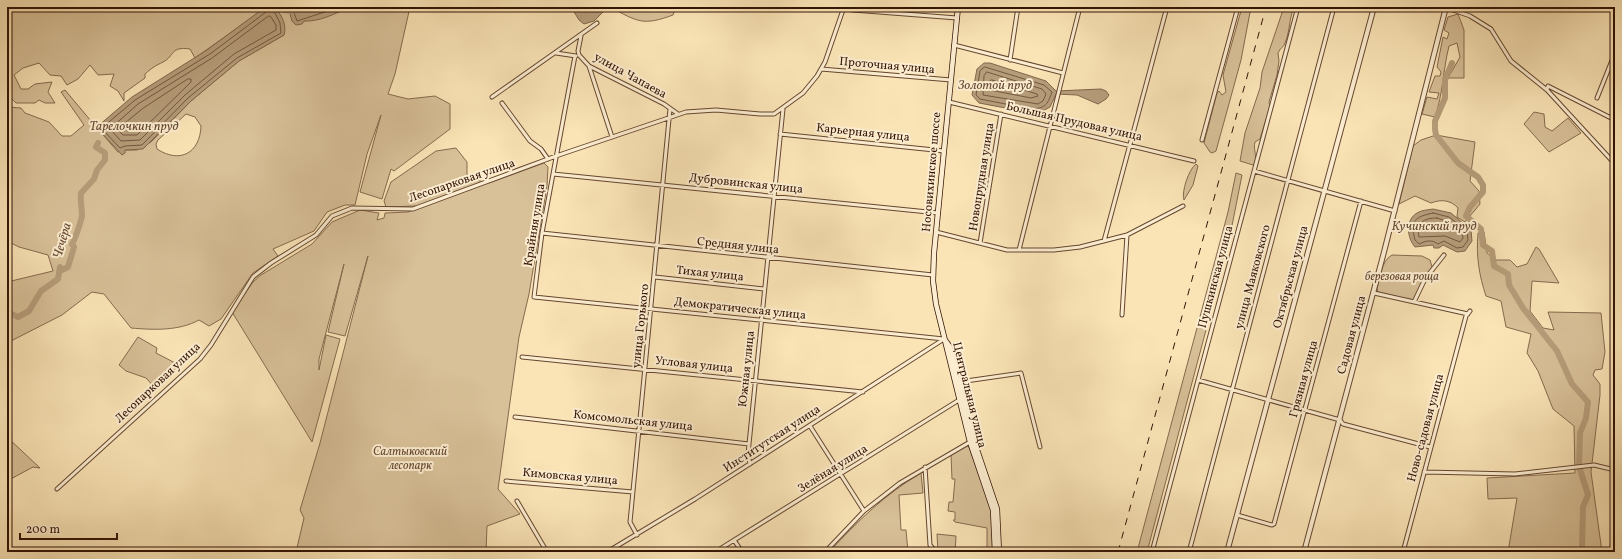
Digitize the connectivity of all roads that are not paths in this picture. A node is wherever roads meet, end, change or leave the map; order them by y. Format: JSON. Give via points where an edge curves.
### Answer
{"nodes":[{"id":1,"x":844,"y":7,"type":"edge"},
{"id":2,"x":958,"y":7,"type":"edge"},
{"id":3,"x":1018,"y":7,"type":"edge"},
{"id":4,"x":1080,"y":7,"type":"edge"},
{"id":5,"x":1167,"y":7,"type":"edge"},
{"id":6,"x":1238,"y":7,"type":"edge"},
{"id":7,"x":1298,"y":7,"type":"edge"},
{"id":8,"x":1334,"y":7,"type":"edge"},
{"id":9,"x":1374,"y":7,"type":"edge"},
{"id":10,"x":1446,"y":7,"type":"edge"},
{"id":11,"x":957,"y":18,"type":"junction"},
{"id":12,"x":598,"y":23,"type":"dead end"},
{"id":13,"x":581,"y":36,"type":"junction"},
{"id":14,"x":954,"y":45,"type":"junction"},
{"id":15,"x":554,"y":53,"type":"junction"},
{"id":16,"x":1615,"y":53,"type":"edge"},
{"id":17,"x":579,"y":55,"type":"junction"},
{"id":18,"x":575,"y":56,"type":"junction"},
{"id":19,"x":1010,"y":60,"type":"junction"},
{"id":20,"x":589,"y":66,"type":"junction"},
{"id":21,"x":821,"y":69,"type":"junction"},
{"id":22,"x":1064,"y":73,"type":"junction"},
{"id":23,"x":951,"y":80,"type":"junction"},
{"id":24,"x":1547,"y":90,"type":"junction"},
{"id":25,"x":492,"y":97,"type":"dead end"},
{"id":26,"x":1597,"y":98,"type":"dead end"},
{"id":27,"x":949,"y":102,"type":"junction"},
{"id":28,"x":502,"y":103,"type":"dead end"},
{"id":29,"x":670,"y":109,"type":"junction"},
{"id":30,"x":783,"y":109,"type":"junction"},
{"id":31,"x":678,"y":114,"type":"junction"},
{"id":32,"x":1001,"y":114,"type":"junction"},
{"id":33,"x":670,"y":117,"type":"junction"},
{"id":34,"x":1615,"y":120,"type":"edge"},
{"id":35,"x":1050,"y":126,"type":"junction"},
{"id":36,"x":780,"y":134,"type":"junction"},
{"id":37,"x":612,"y":137,"type":"junction"},
{"id":38,"x":1202,"y":140,"type":"dead end"},
{"id":39,"x":1130,"y":145,"type":"junction"},
{"id":40,"x":944,"y":151,"type":"junction"},
{"id":41,"x":556,"y":156,"type":"junction"},
{"id":42,"x":548,"y":159,"type":"junction"},
{"id":43,"x":1194,"y":161,"type":"dead end"},
{"id":44,"x":1615,"y":164,"type":"edge"},
{"id":45,"x":1254,"y":170,"type":"junction"},
{"id":46,"x":553,"y":174,"type":"junction"},
{"id":47,"x":1288,"y":180,"type":"junction"},
{"id":48,"x":664,"y":185,"type":"junction"},
{"id":49,"x":1324,"y":191,"type":"junction"},
{"id":50,"x":774,"y":196,"type":"junction"},
{"id":51,"x":1361,"y":201,"type":"junction"},
{"id":52,"x":1183,"y":206,"type":"dead end"},
{"id":53,"x":1395,"y":212,"type":"junction"},
{"id":54,"x":938,"y":213,"type":"junction"},
{"id":55,"x":936,"y":232,"type":"junction"},
{"id":56,"x":542,"y":233,"type":"junction"},
{"id":57,"x":1127,"y":235,"type":"junction"},
{"id":58,"x":1104,"y":241,"type":"junction"},
{"id":59,"x":980,"y":243,"type":"junction"},
{"id":60,"x":658,"y":247,"type":"junction"},
{"id":61,"x":1019,"y":250,"type":"junction"},
{"id":62,"x":1444,"y":255,"type":"dead end"},
{"id":63,"x":767,"y":258,"type":"junction"},
{"id":64,"x":933,"y":275,"type":"junction"},
{"id":65,"x":654,"y":277,"type":"junction"},
{"id":66,"x":764,"y":289,"type":"junction"},
{"id":67,"x":1374,"y":293,"type":"junction"},
{"id":68,"x":534,"y":297,"type":"joint"},
{"id":69,"x":1414,"y":302,"type":"junction"},
{"id":70,"x":651,"y":309,"type":"junction"},
{"id":71,"x":1122,"y":315,"type":"dead end"},
{"id":72,"x":761,"y":320,"type":"junction"},
{"id":73,"x":944,"y":339,"type":"junction"},
{"id":74,"x":522,"y":357,"type":"dead end"},
{"id":75,"x":646,"y":369,"type":"junction"},
{"id":76,"x":1198,"y":380,"type":"junction"},
{"id":77,"x":755,"y":381,"type":"junction"},
{"id":78,"x":959,"y":382,"type":"junction"},
{"id":79,"x":1232,"y":390,"type":"junction"},
{"id":80,"x":863,"y":392,"type":"junction"},
{"id":81,"x":959,"y":400,"type":"junction"},
{"id":82,"x":1268,"y":400,"type":"junction"},
{"id":83,"x":1305,"y":410,"type":"junction"},
{"id":84,"x":515,"y":417,"type":"dead end"},
{"id":85,"x":1340,"y":420,"type":"junction"},
{"id":86,"x":810,"y":426,"type":"junction"},
{"id":87,"x":640,"y":430,"type":"junction"},
{"id":88,"x":970,"y":442,"type":"junction"},
{"id":89,"x":748,"y":444,"type":"junction"},
{"id":90,"x":1040,"y":447,"type":"dead end"},
{"id":91,"x":1430,"y":447,"type":"junction"},
{"id":92,"x":750,"y":464,"type":"junction"},
{"id":93,"x":925,"y":467,"type":"junction"},
{"id":94,"x":1615,"y":470,"type":"edge"},
{"id":95,"x":1424,"y":472,"type":"junction"},
{"id":96,"x":840,"y":475,"type":"junction"},
{"id":97,"x":506,"y":481,"type":"dead end"},
{"id":98,"x":57,"y":489,"type":"dead end"},
{"id":99,"x":634,"y":492,"type":"junction"},
{"id":100,"x":517,"y":501,"type":"dead end"},
{"id":101,"x":864,"y":511,"type":"junction"},
{"id":102,"x":1237,"y":515,"type":"junction"},
{"id":103,"x":637,"y":535,"type":"junction"},
{"id":104,"x":734,"y":540,"type":"junction"},
{"id":105,"x":547,"y":552,"type":"edge"},
{"id":106,"x":607,"y":552,"type":"edge"},
{"id":107,"x":715,"y":552,"type":"edge"},
{"id":108,"x":742,"y":552,"type":"edge"},
{"id":109,"x":825,"y":552,"type":"edge"},
{"id":110,"x":936,"y":552,"type":"edge"},
{"id":111,"x":995,"y":552,"type":"edge"},
{"id":112,"x":999,"y":552,"type":"edge"},
{"id":113,"x":1152,"y":552,"type":"edge"},
{"id":114,"x":1189,"y":552,"type":"edge"},
{"id":115,"x":1227,"y":552,"type":"edge"},
{"id":116,"x":1304,"y":552,"type":"edge"},
{"id":117,"x":1403,"y":552,"type":"edge"}],
"edges":[{"from":1,"to":11,"type":"street","via":[[853,10]]},
{"from":1,"to":21,"type":"street"},
{"from":2,"to":11,"type":"main road","name":"Носовихинское шоссе"},
{"from":3,"to":19,"type":"street"},
{"from":4,"to":22,"type":"street"},
{"from":5,"to":39,"type":"street"},
{"from":6,"to":38,"type":"street"},
{"from":7,"to":45,"type":"street","name":"Пушкинская улица"},
{"from":8,"to":47,"type":"street","name":"улица Маяковского"},
{"from":9,"to":49,"type":"street","name":"Октябрьская улица"},
{"from":10,"to":24,"type":"street","via":[[1486,24],[1496,35],[1511,61]]},
{"from":10,"to":53,"type":"street","name":"Садовая улица"},
{"from":11,"to":14,"type":"main road","name":"Носовихинское шоссе"},
{"from":12,"to":13,"type":"street"},
{"from":13,"to":15,"type":"street"},
{"from":13,"to":17,"type":"street","name":"улица Чапаева"},
{"from":14,"to":19,"type":"street"},
{"from":14,"to":23,"type":"main road","name":"Носовихинское шоссе"},
{"from":15,"to":18,"type":"street"},
{"from":15,"to":25,"type":"street"},
{"from":16,"to":26,"type":"street"},
{"from":17,"to":18,"type":"street"},
{"from":17,"to":20,"type":"street","name":"улица Чапаева"},
{"from":18,"to":41,"type":"street","name":"Крайняя улица"},
{"from":19,"to":22,"type":"street"},
{"from":20,"to":29,"type":"street","name":"улица Чапаева"},
{"from":20,"to":37,"type":"street"},
{"from":21,"to":23,"type":"street","name":"Проточная улица"},
{"from":21,"to":30,"type":"street","via":[[808,88]]},
{"from":22,"to":35,"type":"street"},
{"from":23,"to":27,"type":"main road","name":"Носовихинское шоссе"},
{"from":24,"to":34,"type":"street","via":[[1548,86]]},
{"from":24,"to":44,"type":"street"},
{"from":27,"to":32,"type":"street","name":"Большая Прудовая улица"},
{"from":27,"to":40,"type":"main road","name":"Носовихинское шоссе"},
{"from":28,"to":42,"type":"street","via":[[530,141],[541,149]]},
{"from":29,"to":31,"type":"street","name":"улица Чапаева"},
{"from":29,"to":33,"type":"street","name":"улица Чапаева"},
{"from":30,"to":31,"type":"street","name":"Лесопарковая улица","via":[[768,114],[716,110]]},
{"from":30,"to":36,"type":"street","name":"Южная улица"},
{"from":31,"to":33,"type":"street","name":"Лесопарковая улица"},
{"from":32,"to":35,"type":"street","name":"Большая Прудовая улица"},
{"from":32,"to":59,"type":"street","name":"Новопрудная улица"},
{"from":33,"to":37,"type":"street","name":"Лесопарковая улица"},
{"from":33,"to":48,"type":"street","name":"улица Горького"},
{"from":35,"to":39,"type":"street","name":"Большая Прудовая улица"},
{"from":35,"to":61,"type":"street"},
{"from":36,"to":40,"type":"street","name":"Карьерная улица"},
{"from":36,"to":50,"type":"street","name":"Южная улица"},
{"from":37,"to":41,"type":"street","name":"Лесопарковая улица"},
{"from":39,"to":43,"type":"street","name":"Большая Прудовая улица"},
{"from":39,"to":58,"type":"street"},
{"from":40,"to":54,"type":"main road","name":"Носовихинское шоссе"},
{"from":41,"to":42,"type":"street","name":"Лесопарковая улица"},
{"from":41,"to":46,"type":"street","name":"Крайняя улица"},
{"from":42,"to":98,"type":"street","name":"Лесопарковая улица","via":[[413,209],[352,208],[332,216],[312,239],[257,273],[200,359]]},
{"from":45,"to":47,"type":"street"},
{"from":45,"to":76,"type":"street","name":"Пушкинская улица"},
{"from":46,"to":48,"type":"street","name":"Дубровинская улица"},
{"from":46,"to":56,"type":"street","name":"Крайняя улица"},
{"from":47,"to":49,"type":"street"},
{"from":47,"to":79,"type":"street","name":"улица Маяковского"},
{"from":48,"to":50,"type":"street","name":"Дубровинская улица"},
{"from":48,"to":60,"type":"street","name":"улица Горького"},
{"from":49,"to":51,"type":"street"},
{"from":49,"to":82,"type":"street","name":"Октябрьская улица"},
{"from":50,"to":54,"type":"street","name":"Дубровинская улица"},
{"from":50,"to":63,"type":"street","name":"Южная улица"},
{"from":51,"to":53,"type":"street"},
{"from":51,"to":83,"type":"street","name":"Грязная улица"},
{"from":52,"to":57,"type":"street"},
{"from":53,"to":67,"type":"street","name":"Садовая улица"},
{"from":54,"to":55,"type":"main road","name":"Носовихинское шоссе"},
{"from":55,"to":59,"type":"street"},
{"from":55,"to":64,"type":"main road","name":"Носовихинское шоссе"},
{"from":56,"to":60,"type":"street","name":"Средняя улица"},
{"from":56,"to":68,"type":"street","name":"Крайняя улица"},
{"from":57,"to":58,"type":"street"},
{"from":57,"to":71,"type":"street"},
{"from":58,"to":61,"type":"street","via":[[1080,248]]},
{"from":59,"to":61,"type":"street","via":[[1007,250]]},
{"from":60,"to":63,"type":"street","name":"Средняя улица"},
{"from":60,"to":65,"type":"street","name":"улица Горького"},
{"from":62,"to":69,"type":"street","via":[[1425,279]]},
{"from":63,"to":64,"type":"street","name":"Средняя улица"},
{"from":63,"to":66,"type":"street","name":"Южная улица"},
{"from":64,"to":73,"type":"main road","name":"Носовихинское шоссе","via":[[934,297]]},
{"from":65,"to":66,"type":"street","name":"Тихая улица"},
{"from":65,"to":70,"type":"street","name":"улица Горького"},
{"from":66,"to":72,"type":"street","name":"Южная улица"},
{"from":67,"to":69,"type":"street"},
{"from":67,"to":85,"type":"street","name":"Садовая улица"},
{"from":68,"to":70,"type":"street","name":"Демократическая улица"},
{"from":69,"to":91,"type":"street","name":"Ново-садовая улица","via":[[1469,312]]},
{"from":70,"to":72,"type":"street","name":"Демократическая улица"},
{"from":70,"to":75,"type":"street","name":"улица Горького"},
{"from":72,"to":73,"type":"street","name":"Демократическая улица"},
{"from":72,"to":77,"type":"street","name":"Южная улица"},
{"from":73,"to":78,"type":"main road","name":"Центральная улица","via":[[950,347]]},
{"from":73,"to":80,"type":"street","name":"Институтская улица"},
{"from":73,"to":81,"type":"main road","name":"Центральная улица"},
{"from":74,"to":75,"type":"street","name":"Угловая улица"},
{"from":75,"to":77,"type":"street","name":"Угловая улица"},
{"from":75,"to":87,"type":"street","name":"улица Горького"},
{"from":76,"to":79,"type":"street"},
{"from":76,"to":113,"type":"street","name":"Пушкинская улица"},
{"from":77,"to":80,"type":"street","name":"Угловая улица"},
{"from":77,"to":89,"type":"street","name":"Южная улица"},
{"from":78,"to":90,"type":"street","via":[[1021,373]]},
{"from":78,"to":112,"type":"main road","name":"Центральная улица","via":[[974,441],[997,509]]},
{"from":79,"to":82,"type":"street"},
{"from":79,"to":114,"type":"street","name":"улица Маяковского"},
{"from":80,"to":86,"type":"street","name":"Институтская улица"},
{"from":81,"to":88,"type":"main road","name":"Центральная улица"},
{"from":81,"to":96,"type":"street","name":"Зелёная улица"},
{"from":82,"to":83,"type":"street"},
{"from":82,"to":102,"type":"street","name":"Октябрьская улица"},
{"from":83,"to":85,"type":"street"},
{"from":83,"to":102,"type":"street","name":"Грязная улица","via":[[1274,524]]},
{"from":84,"to":87,"type":"street","name":"Комсомольская улица"},
{"from":85,"to":91,"type":"street","via":[[1343,424]]},
{"from":85,"to":116,"type":"street","name":"Садовая улица"},
{"from":86,"to":92,"type":"street","name":"Институтская улица"},
{"from":86,"to":96,"type":"street"},
{"from":87,"to":89,"type":"street","name":"Комсомольская улица"},
{"from":87,"to":99,"type":"street","name":"улица Горького"},
{"from":88,"to":93,"type":"street"},
{"from":88,"to":111,"type":"main road","name":"Центральная улица","via":[[993,510]]},
{"from":89,"to":92,"type":"street","name":"Южная улица"},
{"from":91,"to":95,"type":"street","name":"Ново-садовая улица"},
{"from":92,"to":103,"type":"street","name":"Институтская улица"},
{"from":93,"to":101,"type":"street"},
{"from":93,"to":110,"type":"street","via":[[930,545]]},
{"from":94,"to":95,"type":"street","via":[[1594,465],[1515,474]]},
{"from":95,"to":117,"type":"street","name":"Ново-садовая улица"},
{"from":96,"to":101,"type":"street"},
{"from":96,"to":104,"type":"street","name":"Зелёная улица"},
{"from":97,"to":99,"type":"street","name":"Кимовская улица"},
{"from":99,"to":103,"type":"street","name":"улица Горького","via":[[630,522]]},
{"from":100,"to":105,"type":"street"},
{"from":101,"to":109,"type":"street"},
{"from":102,"to":115,"type":"street","name":"Октябрьская улица"},
{"from":103,"to":106,"type":"street","name":"Институтская улица"},
{"from":104,"to":107,"type":"street","name":"Зелёная улица"},
{"from":104,"to":108,"type":"street"}]}
